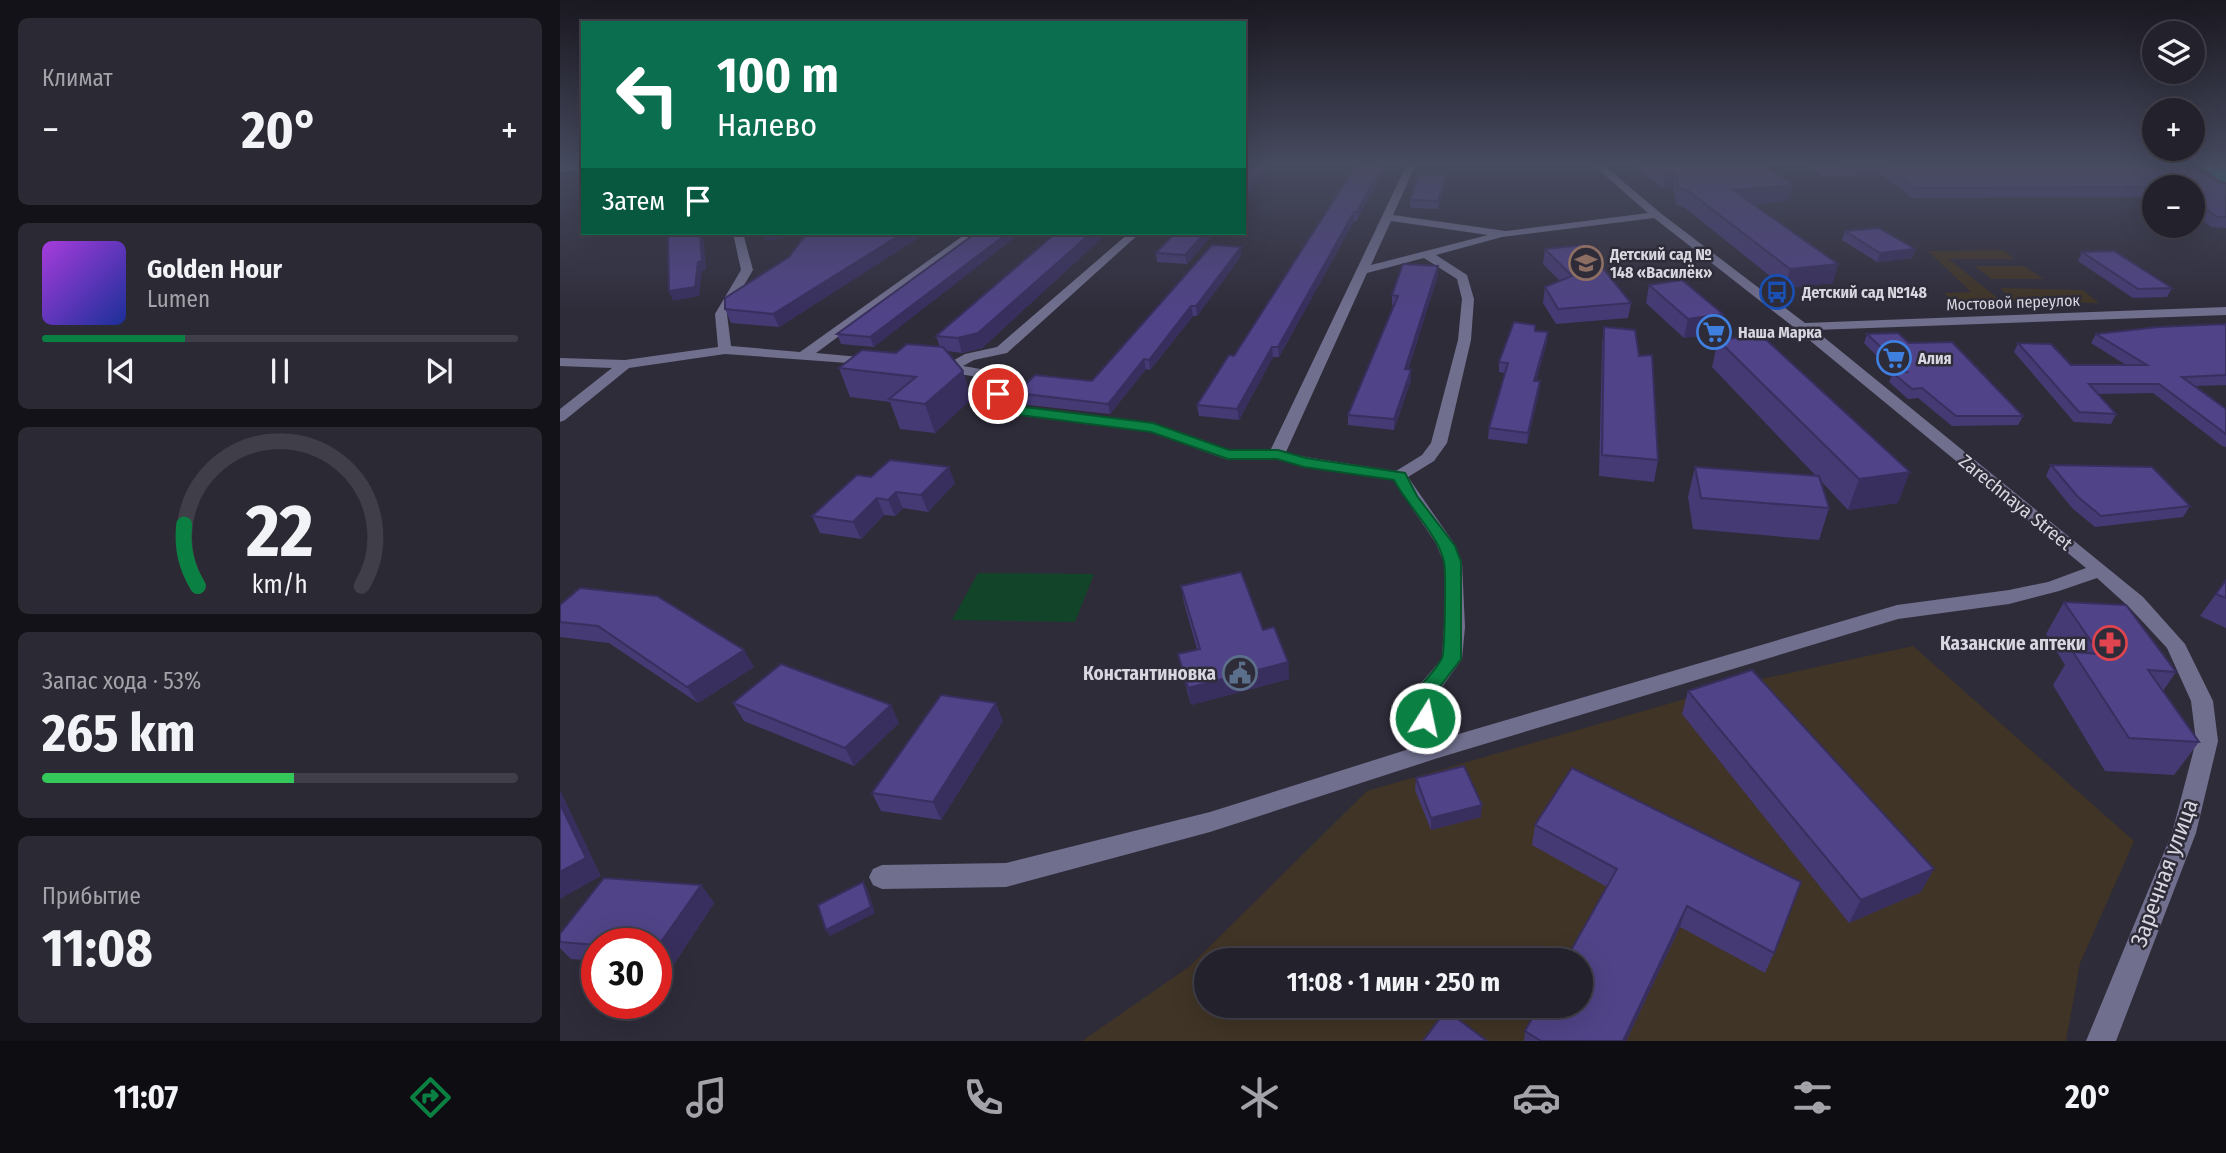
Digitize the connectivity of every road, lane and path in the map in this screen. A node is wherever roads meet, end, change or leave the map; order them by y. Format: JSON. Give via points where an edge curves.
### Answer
{"nodes":[{"id":1,"x":1392,"y":213,"type":"edge"},
{"id":2,"x":1653,"y":213,"type":"edge"},
{"id":3,"x":1656,"y":215,"type":"junction"},
{"id":4,"x":1390,"y":218,"type":"junction"},
{"id":5,"x":1506,"y":233,"type":"junction"},
{"id":6,"x":738,"y":235,"type":"edge"},
{"id":7,"x":971,"y":235,"type":"edge"},
{"id":8,"x":1133,"y":235,"type":"edge"},
{"id":9,"x":1426,"y":254,"type":"junction"},
{"id":10,"x":1365,"y":270,"type":"junction"},
{"id":11,"x":2226,"y":312,"type":"edge"},
{"id":12,"x":1802,"y":327,"type":"junction"},
{"id":13,"x":725,"y":350,"type":"junction"},
{"id":14,"x":802,"y":357,"type":"junction"},
{"id":15,"x":560,"y":362,"type":"edge"},
{"id":16,"x":890,"y":363,"type":"edge"},
{"id":17,"x":625,"y":364,"type":"junction"},
{"id":18,"x":926,"y":366,"type":"edge"},
{"id":19,"x":950,"y":368,"type":"junction"},
{"id":20,"x":560,"y":417,"type":"edge"},
{"id":21,"x":1278,"y":454,"type":"junction"},
{"id":22,"x":1399,"y":476,"type":"junction"},
{"id":23,"x":2100,"y":570,"type":"junction"},
{"id":24,"x":1438,"y":749,"type":"junction"},
{"id":25,"x":881,"y":877,"type":"dead end"},
{"id":26,"x":2101,"y":1041,"type":"edge"}],
"edges":[{"from":1,"to":4,"type":"street"},
{"from":2,"to":3,"type":"street","name":"Zarechnaya Street"},
{"from":3,"to":5,"type":"street"},
{"from":3,"to":12,"type":"street","name":"Zarechnaya Street"},
{"from":4,"to":5,"type":"street"},
{"from":4,"to":10,"type":"street"},
{"from":5,"to":9,"type":"street"},
{"from":6,"to":13,"type":"street","via":[[747,270],[721,314]]},
{"from":7,"to":14,"type":"street"},
{"from":8,"to":19,"type":"street","via":[[1002,350],[970,357]]},
{"from":9,"to":10,"type":"street"},
{"from":9,"to":22,"type":"street","via":[[1465,281],[1467,321],[1439,443],[1428,458]]},
{"from":10,"to":21,"type":"street"},
{"from":11,"to":12,"type":"street","name":"Мостовой переулок"},
{"from":12,"to":23,"type":"street","name":"Zarechnaya Street"},
{"from":13,"to":14,"type":"street"},
{"from":13,"to":17,"type":"street"},
{"from":14,"to":16,"type":"street"},
{"from":15,"to":17,"type":"street"},
{"from":17,"to":20,"type":"street"},
{"from":18,"to":19,"type":"street"},
{"from":19,"to":21,"type":"street","via":[[1005,377],[998,394],[1004,409],[1153,428],[1228,455]]},
{"from":21,"to":22,"type":"street"},
{"from":22,"to":24,"type":"street","via":[[1453,562],[1452,659],[1427,690],[1423,705]]},
{"from":23,"to":24,"type":"street","via":[[2009,597],[1897,612]]},
{"from":23,"to":26,"type":"street","name":"Заречная улица","via":[[2175,644],[2202,701],[2207,741],[2184,834]]},
{"from":24,"to":25,"type":"street","via":[[1210,822],[1006,874]]}]}
